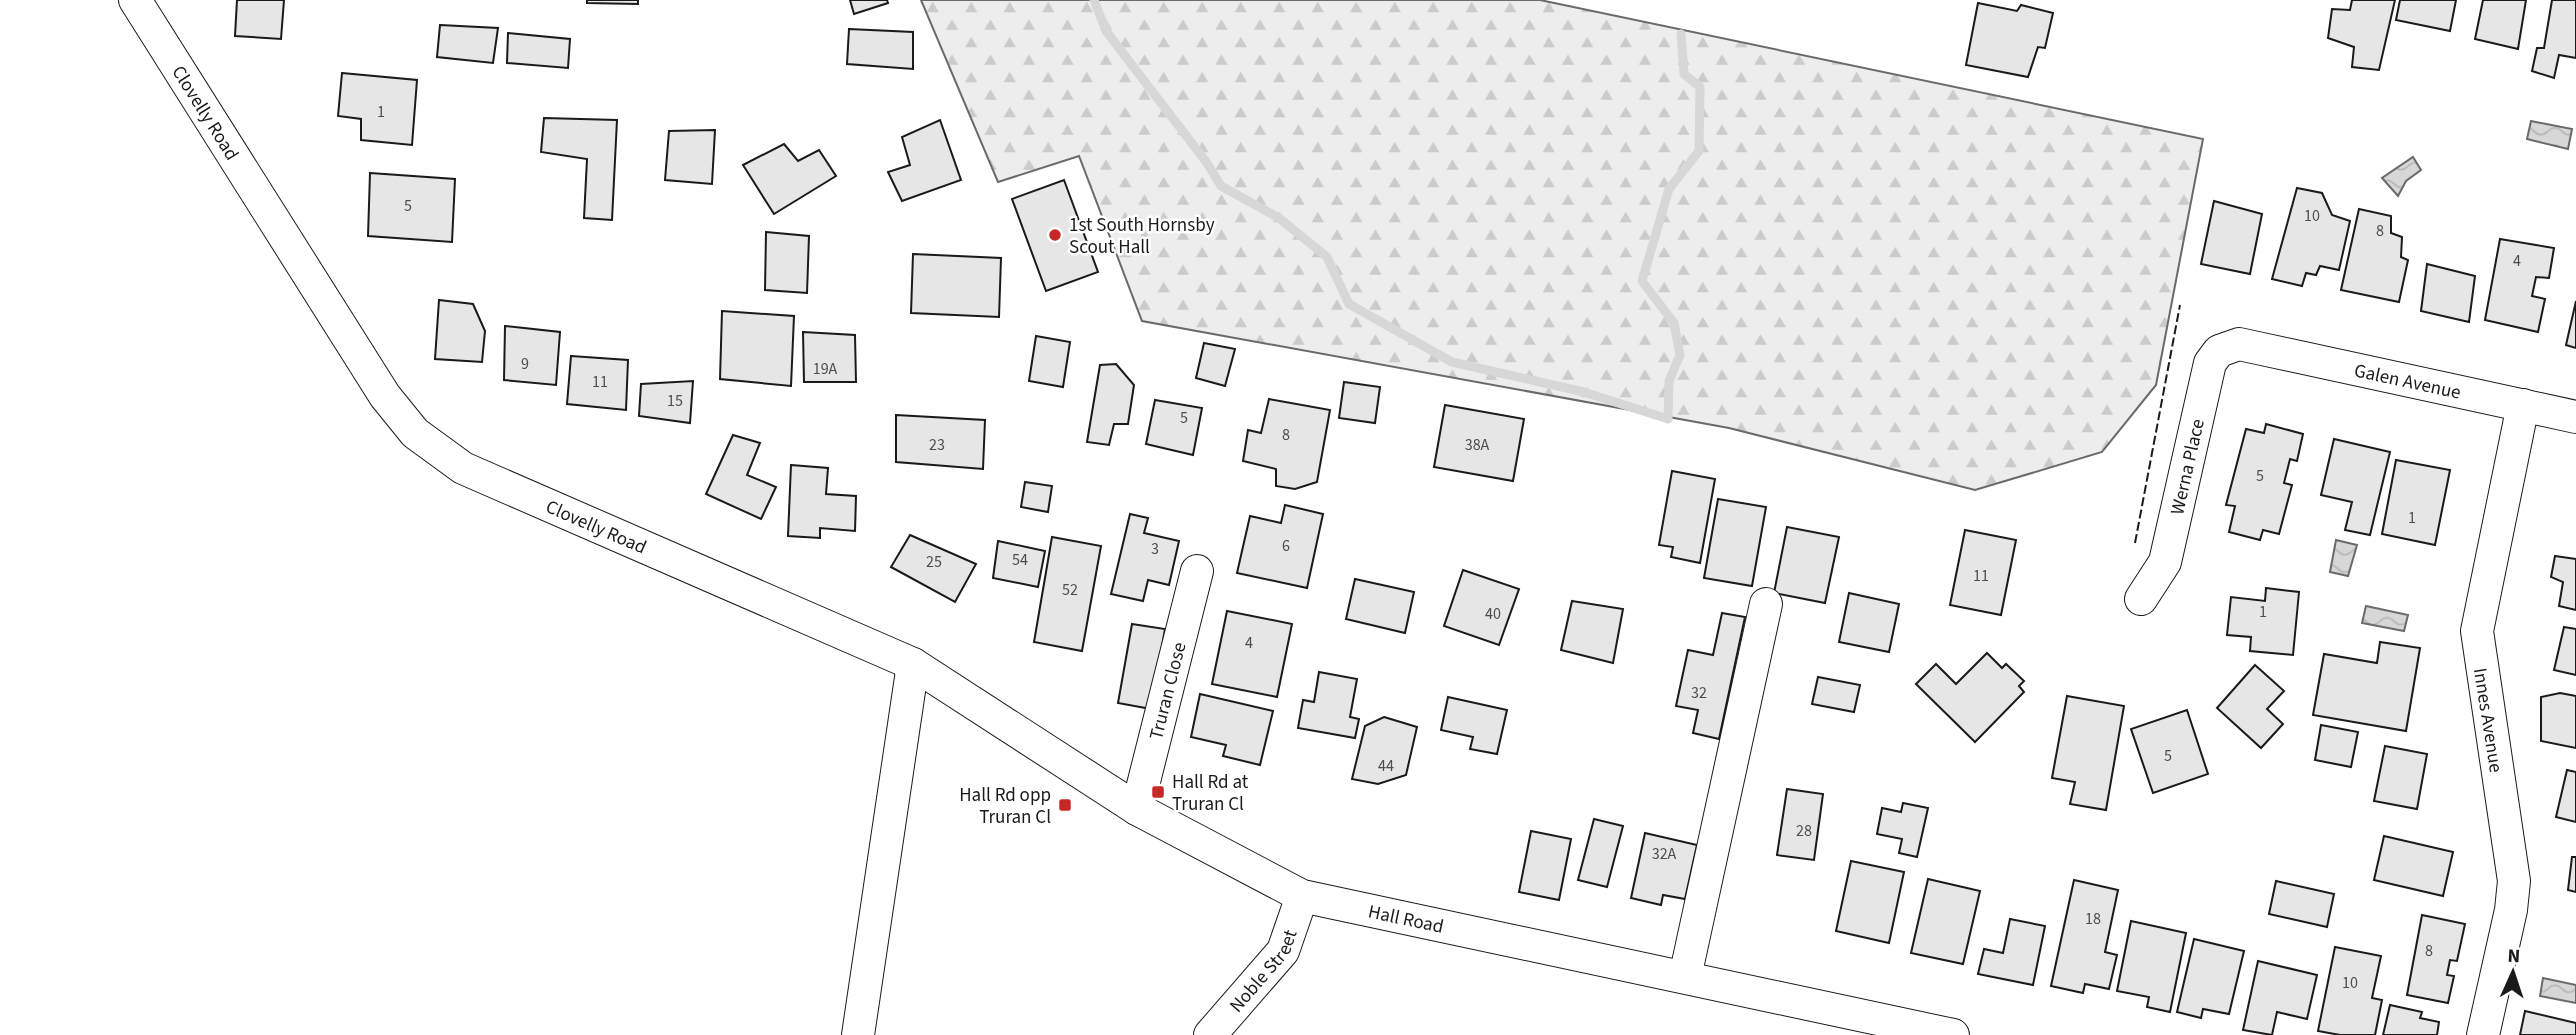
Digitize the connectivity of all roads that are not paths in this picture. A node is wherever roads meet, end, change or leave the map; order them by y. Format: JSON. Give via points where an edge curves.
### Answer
{"nodes":[{"id":1,"x":135,"y":0,"type":"edge"},
{"id":2,"x":2239,"y":344,"type":"joint"},
{"id":3,"x":2523,"y":405,"type":"junction"},
{"id":4,"x":2576,"y":417,"type":"edge"},
{"id":5,"x":1197,"y":571,"type":"dead end"},
{"id":6,"x":2141,"y":599,"type":"dead end"},
{"id":7,"x":1766,"y":604,"type":"dead end"},
{"id":8,"x":913,"y":664,"type":"junction"},
{"id":9,"x":1137,"y":809,"type":"junction"},
{"id":10,"x":1301,"y":895,"type":"junction"},
{"id":11,"x":1685,"y":977,"type":"junction"},
{"id":12,"x":858,"y":1035,"type":"edge"},
{"id":13,"x":1210,"y":1035,"type":"edge"},
{"id":14,"x":1953,"y":1035,"type":"edge"},
{"id":15,"x":2483,"y":1035,"type":"edge"}],
"edges":[{"from":1,"to":8,"type":"street","name":"Clovelly Road","via":[[385,396],[415,433],[463,468]]},
{"from":2,"to":3,"type":"street","name":"Galen Avenue"},
{"from":2,"to":6,"type":"street","name":"Werna Place","via":[[2219,351],[2210,363],[2165,562]]},
{"from":3,"to":4,"type":"street","name":"Galen Avenue"},
{"from":3,"to":15,"type":"street","name":"Innes Avenue","via":[[2477,631],[2514,881]]},
{"from":5,"to":9,"type":"street","name":"Truran Close"},
{"from":7,"to":11,"type":"street"},
{"from":8,"to":9,"type":"street","name":"Hall Road"},
{"from":8,"to":12,"type":"street"},
{"from":9,"to":10,"type":"street","name":"Hall Road"},
{"from":10,"to":11,"type":"street","name":"Hall Road"},
{"from":10,"to":13,"type":"street","name":"Noble Street","via":[[1283,951]]},
{"from":11,"to":14,"type":"street","name":"Hall Road"}]}
